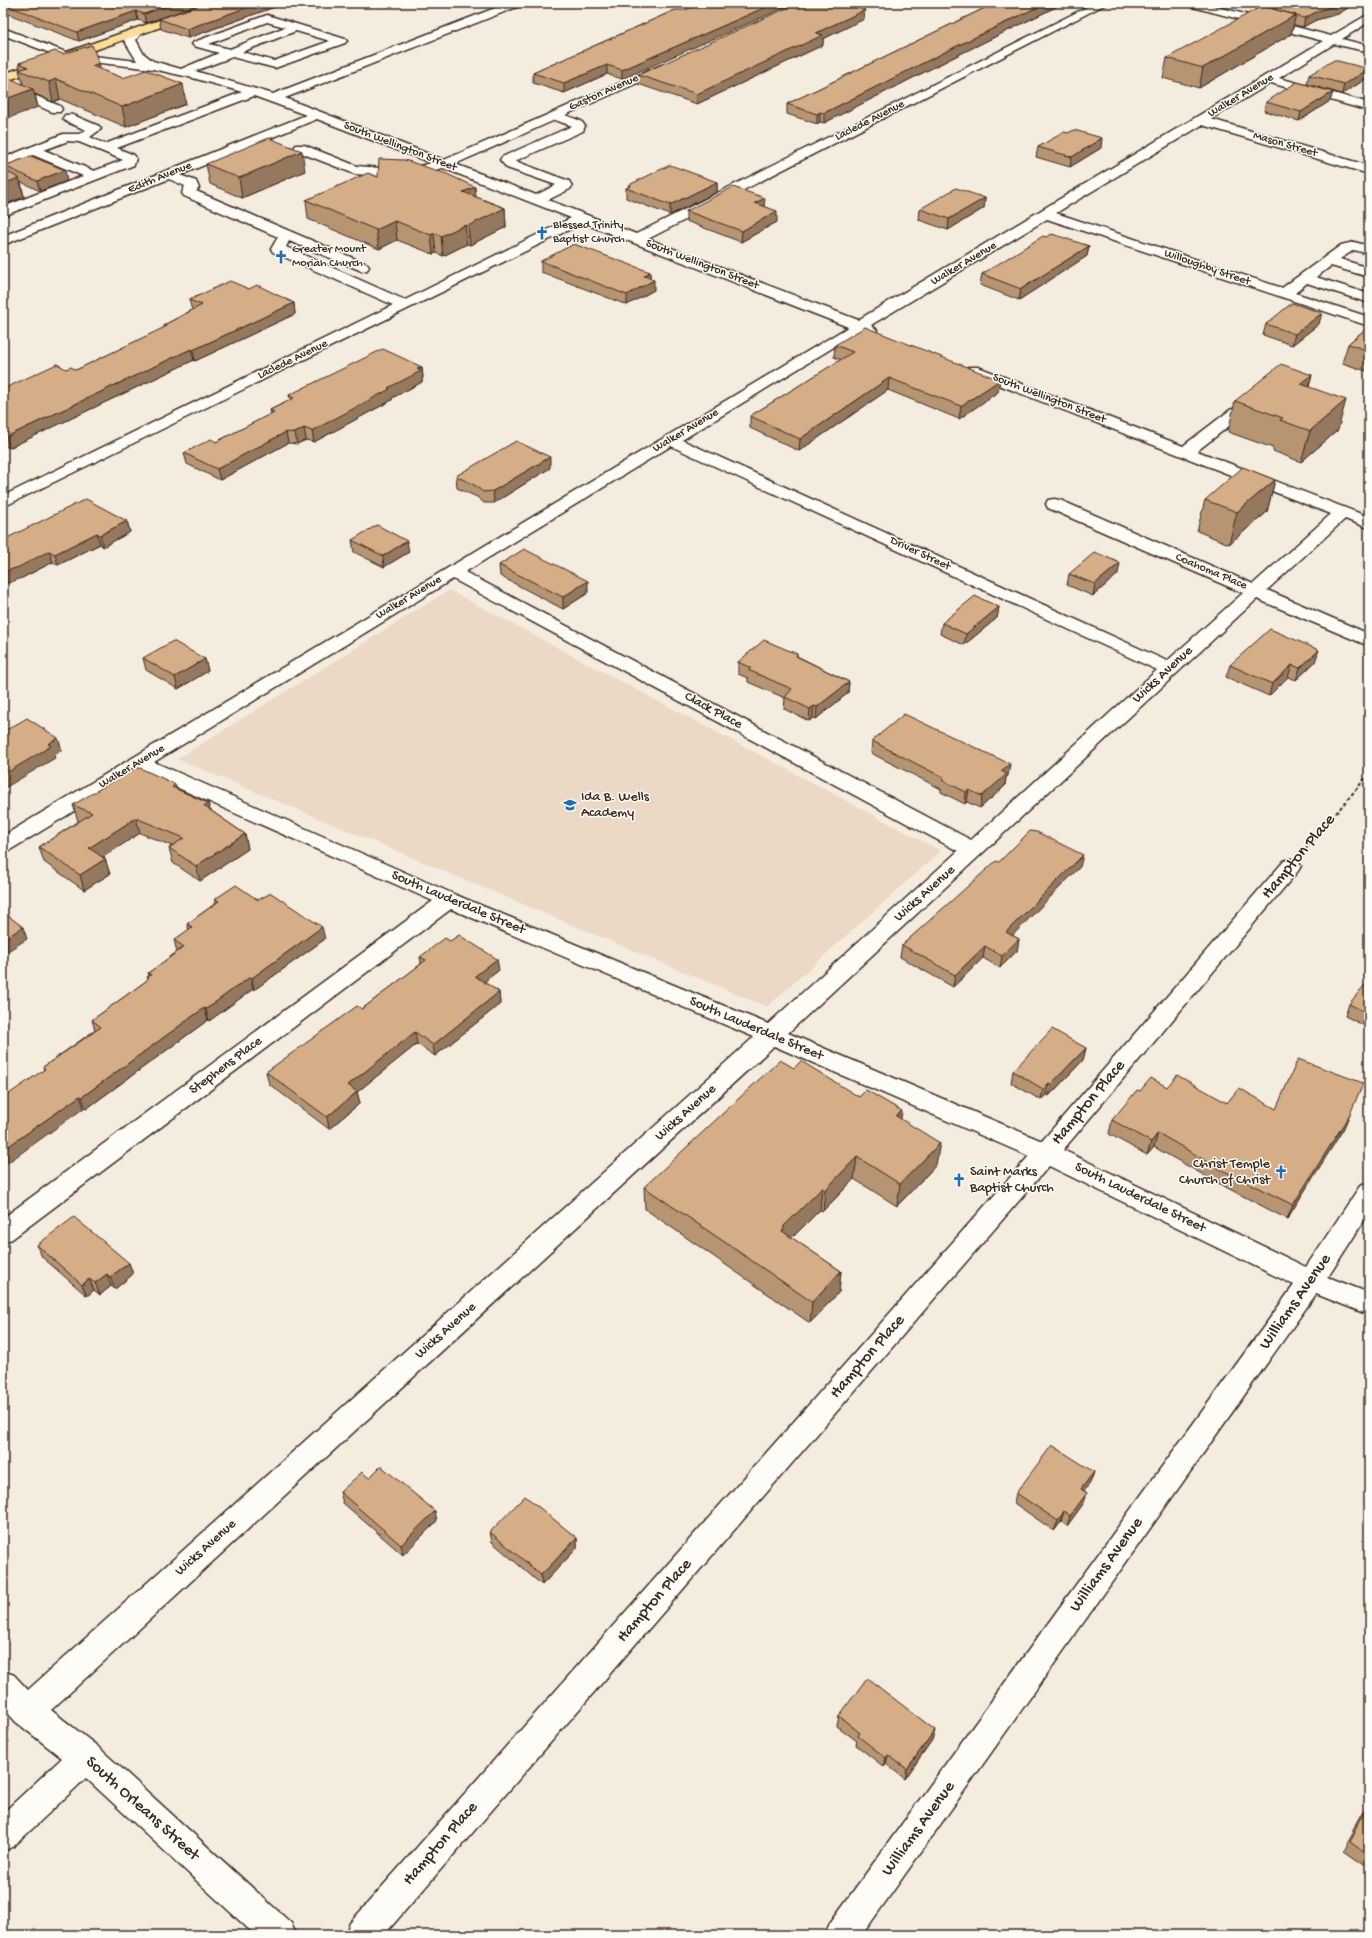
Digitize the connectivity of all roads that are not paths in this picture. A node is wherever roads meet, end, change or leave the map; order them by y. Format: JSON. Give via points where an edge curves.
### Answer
{"nodes":[{"id":1,"x":220,"y":3,"type":"edge"},
{"id":2,"x":518,"y":3,"type":"edge"},
{"id":3,"x":1103,"y":3,"type":"edge"},
{"id":4,"x":1189,"y":3,"type":"edge"},
{"id":5,"x":1369,"y":17,"type":"edge"},
{"id":6,"x":296,"y":27,"type":"junction"},
{"id":7,"x":3,"y":31,"type":"edge"},
{"id":8,"x":136,"y":32,"type":"junction"},
{"id":9,"x":1332,"y":40,"type":"junction"},
{"id":10,"x":1369,"y":49,"type":"edge"},
{"id":11,"x":232,"y":52,"type":"junction"},
{"id":12,"x":66,"y":56,"type":"junction"},
{"id":13,"x":678,"y":61,"type":"edge"},
{"id":14,"x":153,"y":66,"type":"junction"},
{"id":15,"x":183,"y":72,"type":"junction"},
{"id":16,"x":3,"y":78,"type":"edge"},
{"id":17,"x":1269,"y":80,"type":"junction"},
{"id":18,"x":3,"y":86,"type":"edge"},
{"id":19,"x":254,"y":92,"type":"junction"},
{"id":20,"x":274,"y":98,"type":"junction"},
{"id":21,"x":1369,"y":107,"type":"edge"},
{"id":22,"x":56,"y":109,"type":"dead end"},
{"id":23,"x":317,"y":115,"type":"junction"},
{"id":24,"x":554,"y":115,"type":"junction"},
{"id":25,"x":69,"y":118,"type":"dead end"},
{"id":26,"x":1200,"y":120,"type":"junction"},
{"id":27,"x":81,"y":138,"type":"junction"},
{"id":28,"x":105,"y":148,"type":"junction"},
{"id":29,"x":300,"y":148,"type":"dead end"},
{"id":30,"x":33,"y":150,"type":"junction"},
{"id":31,"x":3,"y":162,"type":"edge"},
{"id":32,"x":444,"y":164,"type":"junction"},
{"id":33,"x":1369,"y":170,"type":"edge"},
{"id":34,"x":168,"y":174,"type":"junction"},
{"id":35,"x":94,"y":176,"type":"junction"},
{"id":36,"x":24,"y":190,"type":"edge"},
{"id":37,"x":53,"y":192,"type":"junction"},
{"id":38,"x":40,"y":198,"type":"junction"},
{"id":39,"x":536,"y":200,"type":"junction"},
{"id":40,"x":86,"y":208,"type":"junction"},
{"id":41,"x":3,"y":212,"type":"edge"},
{"id":42,"x":1046,"y":214,"type":"junction"},
{"id":43,"x":582,"y":218,"type":"junction"},
{"id":44,"x":286,"y":235,"type":"junction"},
{"id":45,"x":636,"y":239,"type":"junction"},
{"id":46,"x":3,"y":241,"type":"edge"},
{"id":47,"x":1369,"y":250,"type":"edge"},
{"id":48,"x":1328,"y":260,"type":"junction"},
{"id":49,"x":362,"y":267,"type":"dead end"},
{"id":50,"x":1369,"y":273,"type":"edge"},
{"id":51,"x":1305,"y":278,"type":"junction"},
{"id":52,"x":1284,"y":294,"type":"junction"},
{"id":53,"x":1369,"y":299,"type":"edge"},
{"id":54,"x":405,"y":306,"type":"junction"},
{"id":55,"x":1369,"y":322,"type":"edge"},
{"id":56,"x":861,"y":326,"type":"junction"},
{"id":57,"x":883,"y":335,"type":"edge"},
{"id":58,"x":957,"y":363,"type":"edge"},
{"id":59,"x":1236,"y":413,"type":"dead end"},
{"id":60,"x":670,"y":440,"type":"junction"},
{"id":61,"x":1185,"y":452,"type":"junction"},
{"id":62,"x":3,"y":502,"type":"edge"},
{"id":63,"x":1054,"y":504,"type":"dead end"},
{"id":64,"x":1342,"y":512,"type":"junction"},
{"id":65,"x":1369,"y":523,"type":"edge"},
{"id":66,"x":452,"y":572,"type":"junction"},
{"id":67,"x":1255,"y":591,"type":"junction"},
{"id":68,"x":1369,"y":641,"type":"edge"},
{"id":69,"x":1169,"y":669,"type":"junction"},
{"id":70,"x":139,"y":763,"type":"junction"},
{"id":71,"x":3,"y":845,"type":"edge"},
{"id":72,"x":973,"y":850,"type":"junction"},
{"id":73,"x":1291,"y":866,"type":"road end"},
{"id":74,"x":449,"y":900,"type":"junction"},
{"id":75,"x":771,"y":1035,"type":"junction"},
{"id":76,"x":1046,"y":1153,"type":"junction"},
{"id":77,"x":1369,"y":1193,"type":"edge"},
{"id":78,"x":3,"y":1232,"type":"edge"},
{"id":79,"x":1311,"y":1281,"type":"junction"},
{"id":80,"x":1369,"y":1304,"type":"edge"},
{"id":81,"x":3,"y":1686,"type":"edge"},
{"id":82,"x":27,"y":1711,"type":"junction"},
{"id":83,"x":86,"y":1757,"type":"junction"},
{"id":84,"x":3,"y":1835,"type":"edge"},
{"id":85,"x":279,"y":1935,"type":"edge"},
{"id":86,"x":362,"y":1935,"type":"edge"},
{"id":87,"x":842,"y":1935,"type":"edge"}],
"edges":[{"from":1,"to":8,"type":"main road"},
{"from":2,"to":20,"type":"street"},
{"from":3,"to":45,"type":"street","name":"Laclede Avenue"},
{"from":4,"to":9,"type":"street"},
{"from":5,"to":9,"type":"street","name":"Walker Avenue"},
{"from":6,"to":11,"type":"street"},
{"from":6,"to":11,"type":"street","via":[[267,18],[198,44]]},
{"from":6,"to":11,"type":"street","via":[[341,41],[274,65]]},
{"from":7,"to":12,"type":"street","name":"South Wellington Street"},
{"from":8,"to":12,"type":"main road"},
{"from":8,"to":14,"type":"street","via":[[130,40],[133,50],[142,61]]},
{"from":9,"to":10,"type":"street"},
{"from":9,"to":17,"type":"street","name":"Walker Avenue"},
{"from":11,"to":15,"type":"street"},
{"from":12,"to":14,"type":"street","name":"South Wellington Street"},
{"from":12,"to":16,"type":"main road"},
{"from":13,"to":24,"type":"street","name":"Gaston Avenue"},
{"from":14,"to":15,"type":"street","name":"South Wellington Street"},
{"from":15,"to":19,"type":"street","name":"South Wellington Street"},
{"from":17,"to":21,"type":"street"},
{"from":17,"to":26,"type":"street","name":"Walker Avenue"},
{"from":18,"to":22,"type":"street"},
{"from":19,"to":20,"type":"street","name":"South Wellington Street"},
{"from":19,"to":28,"type":"street"},
{"from":20,"to":23,"type":"street","name":"South Wellington Street"},
{"from":23,"to":32,"type":"street","name":"South Wellington Street"},
{"from":23,"to":34,"type":"street","name":"Edith Avenue"},
{"from":24,"to":32,"type":"street","name":"Gaston Avenue"},
{"from":24,"to":39,"type":"street","via":[[577,124],[579,128],[506,160],[512,165],[564,184],[561,189]]},
{"from":25,"to":27,"type":"street","via":[[95,129]]},
{"from":26,"to":33,"type":"street","name":"Mason Street"},
{"from":26,"to":42,"type":"street","name":"Walker Avenue"},
{"from":27,"to":28,"type":"street"},
{"from":27,"to":30,"type":"street","via":[[67,137]]},
{"from":28,"to":35,"type":"street","via":[[130,158],[129,162]]},
{"from":29,"to":32,"type":"street","name":"Gaston Avenue","via":[[355,170],[404,174]]},
{"from":30,"to":31,"type":"street"},
{"from":30,"to":35,"type":"street"},
{"from":32,"to":39,"type":"street","name":"South Wellington Street"},
{"from":34,"to":40,"type":"street","name":"Edith Avenue"},
{"from":34,"to":44,"type":"street","via":[[191,184],[189,193]]},
{"from":35,"to":37,"type":"street"},
{"from":36,"to":38,"type":"street"},
{"from":37,"to":38,"type":"street"},
{"from":37,"to":40,"type":"street"},
{"from":38,"to":41,"type":"street"},
{"from":39,"to":43,"type":"street","name":"South Wellington Street"},
{"from":40,"to":46,"type":"street","name":"Edith Avenue"},
{"from":42,"to":52,"type":"street","name":"Willoughby Street"},
{"from":42,"to":56,"type":"street","name":"Walker Avenue"},
{"from":43,"to":45,"type":"street","name":"South Wellington Street"},
{"from":43,"to":54,"type":"street","name":"Laclede Avenue"},
{"from":44,"to":49,"type":"street"},
{"from":44,"to":54,"type":"street","via":[[278,249]]},
{"from":45,"to":56,"type":"street","name":"South Wellington Street"},
{"from":47,"to":48,"type":"street","via":[[1354,246],[1346,248]]},
{"from":48,"to":50,"type":"street"},
{"from":48,"to":51,"type":"street"},
{"from":51,"to":52,"type":"street"},
{"from":51,"to":53,"type":"street"},
{"from":52,"to":55,"type":"street","name":"Willoughby Street"},
{"from":54,"to":62,"type":"street","name":"Laclede Avenue"},
{"from":56,"to":57,"type":"street","name":"South Wellington Street"},
{"from":56,"to":60,"type":"street","name":"Walker Avenue"},
{"from":58,"to":61,"type":"street","name":"South Wellington Street"},
{"from":59,"to":61,"type":"street"},
{"from":60,"to":66,"type":"street","name":"Walker Avenue"},
{"from":60,"to":69,"type":"street","name":"Driver Street"},
{"from":61,"to":64,"type":"street","name":"South Wellington Street"},
{"from":63,"to":67,"type":"street","name":"Coahoma Place"},
{"from":64,"to":65,"type":"street","name":"South Wellington Street"},
{"from":64,"to":67,"type":"street","name":"Wicks Avenue"},
{"from":66,"to":70,"type":"street","name":"Walker Avenue"},
{"from":66,"to":72,"type":"street","name":"Clack Place"},
{"from":67,"to":68,"type":"street","name":"Coahoma Place"},
{"from":67,"to":69,"type":"street","name":"Wicks Avenue"},
{"from":69,"to":72,"type":"street","name":"Wicks Avenue"},
{"from":70,"to":71,"type":"street","name":"Walker Avenue"},
{"from":70,"to":74,"type":"street","name":"South Lauderdale Street"},
{"from":72,"to":75,"type":"street","name":"Wicks Avenue"},
{"from":73,"to":76,"type":"street","name":"Hampton Place"},
{"from":74,"to":75,"type":"street","name":"South Lauderdale Street"},
{"from":74,"to":78,"type":"street","name":"Stephens Place"},
{"from":75,"to":76,"type":"street","name":"South Lauderdale Street"},
{"from":75,"to":82,"type":"street","name":"Wicks Avenue"},
{"from":76,"to":79,"type":"street","name":"South Lauderdale Street"},
{"from":76,"to":86,"type":"street","name":"Hampton Place"},
{"from":77,"to":79,"type":"street","name":"Williams Avenue"},
{"from":79,"to":80,"type":"street","name":"South Lauderdale Street"},
{"from":79,"to":87,"type":"street","name":"Williams Avenue"},
{"from":81,"to":82,"type":"street","name":"South Orleans Street"},
{"from":82,"to":83,"type":"street","name":"South Orleans Street"},
{"from":83,"to":84,"type":"street"},
{"from":83,"to":85,"type":"street","name":"South Orleans Street"}]}
